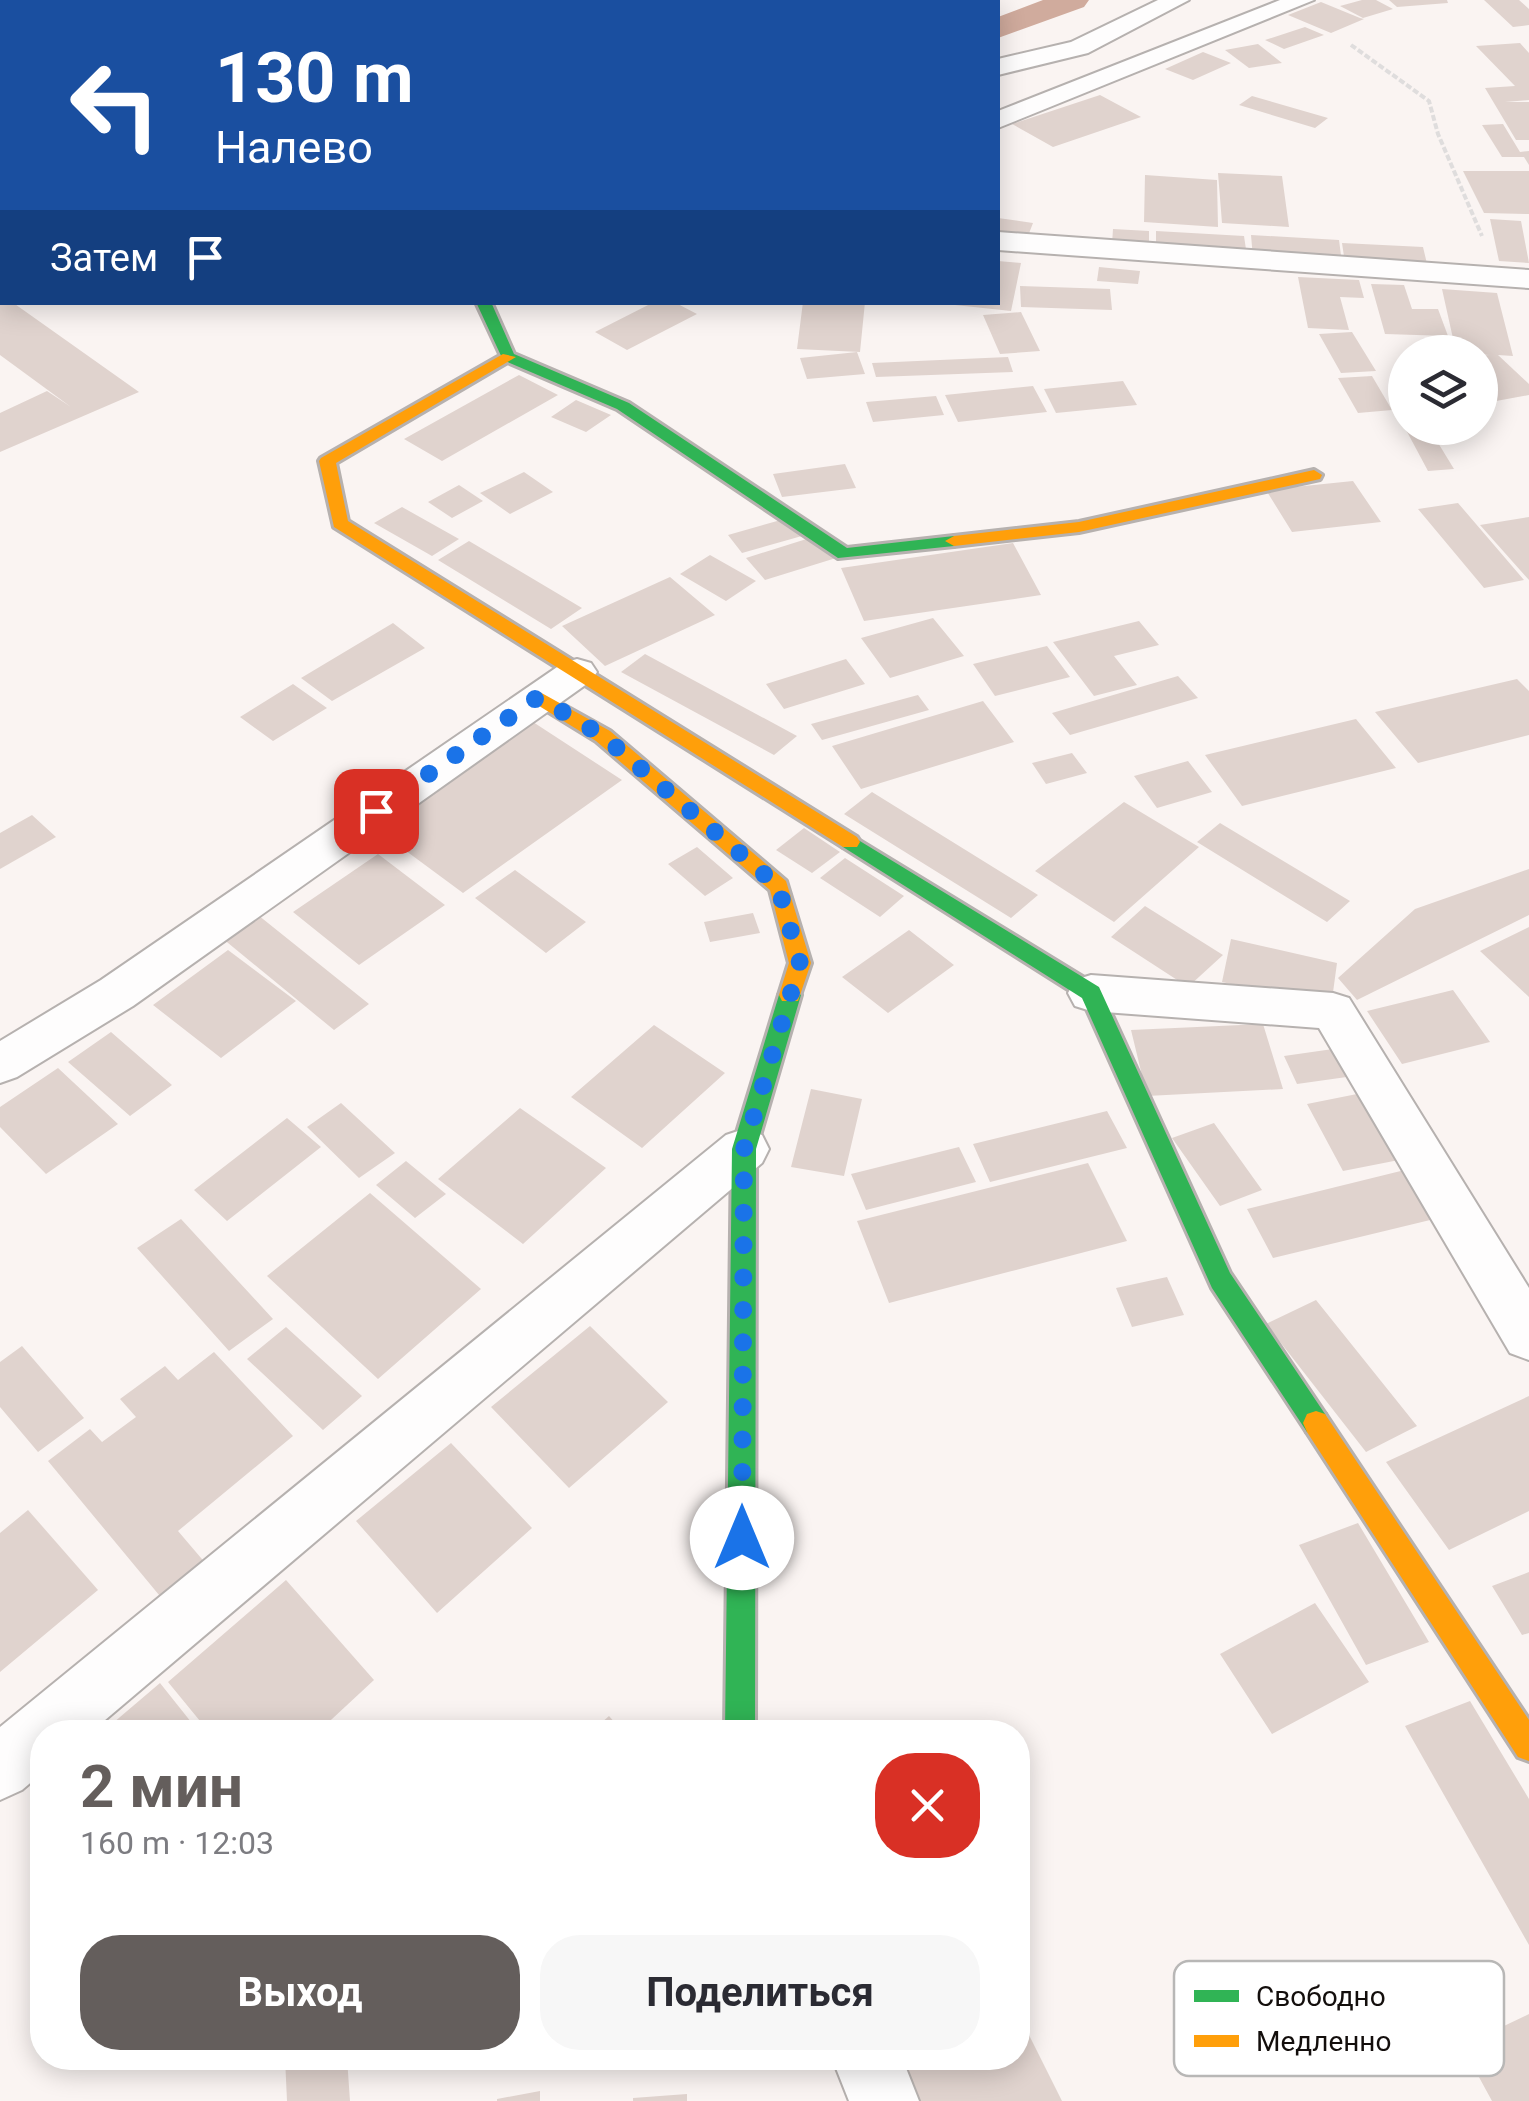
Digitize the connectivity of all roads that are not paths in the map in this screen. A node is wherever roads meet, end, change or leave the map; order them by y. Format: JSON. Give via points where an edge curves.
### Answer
{"nodes":[{"id":1,"x":1177,"y":0,"type":"edge"},
{"id":2,"x":1302,"y":0,"type":"edge"},
{"id":3,"x":1000,"y":66,"type":"edge"},
{"id":4,"x":1000,"y":119,"type":"edge"},
{"id":5,"x":1000,"y":241,"type":"edge"},
{"id":6,"x":1529,"y":279,"type":"edge"},
{"id":7,"x":485,"y":305,"type":"edge"},
{"id":8,"x":508,"y":357,"type":"junction"},
{"id":9,"x":1314,"y":475,"type":"dead end"},
{"id":10,"x":577,"y":672,"type":"junction"},
{"id":11,"x":538,"y":697,"type":"junction"},
{"id":12,"x":1091,"y":993,"type":"junction"},
{"id":13,"x":0,"y":1064,"type":"edge"},
{"id":14,"x":744,"y":1149,"type":"junction"},
{"id":15,"x":1529,"y":1336,"type":"edge"},
{"id":16,"x":57,"y":1720,"type":"edge"},
{"id":17,"x":740,"y":1720,"type":"edge"},
{"id":18,"x":30,"y":1743,"type":"edge"},
{"id":19,"x":1529,"y":1746,"type":"edge"},
{"id":20,"x":0,"y":1768,"type":"edge"},
{"id":21,"x":872,"y":2070,"type":"edge"},
{"id":22,"x":884,"y":2101,"type":"edge"}],
"edges":[{"from":1,"to":3,"type":"street","via":[[1079,48]]},
{"from":2,"to":4,"type":"street"},
{"from":5,"to":6,"type":"street"},
{"from":7,"to":8,"type":"street"},
{"from":8,"to":9,"type":"street","via":[[623,406],[844,554],[1079,528]]},
{"from":8,"to":10,"type":"street","via":[[326,461],[340,523]]},
{"from":10,"to":11,"type":"street"},
{"from":10,"to":12,"type":"street"},
{"from":11,"to":13,"type":"street","via":[[117,994]]},
{"from":11,"to":14,"type":"street","via":[[603,736],[778,886],[800,963]]},
{"from":12,"to":15,"type":"street","via":[[1333,1011]]},
{"from":12,"to":19,"type":"street","via":[[1221,1280]]},
{"from":14,"to":16,"type":"street"},
{"from":14,"to":17,"type":"street"},
{"from":18,"to":20,"type":"street"},
{"from":21,"to":22,"type":"street"}]}
